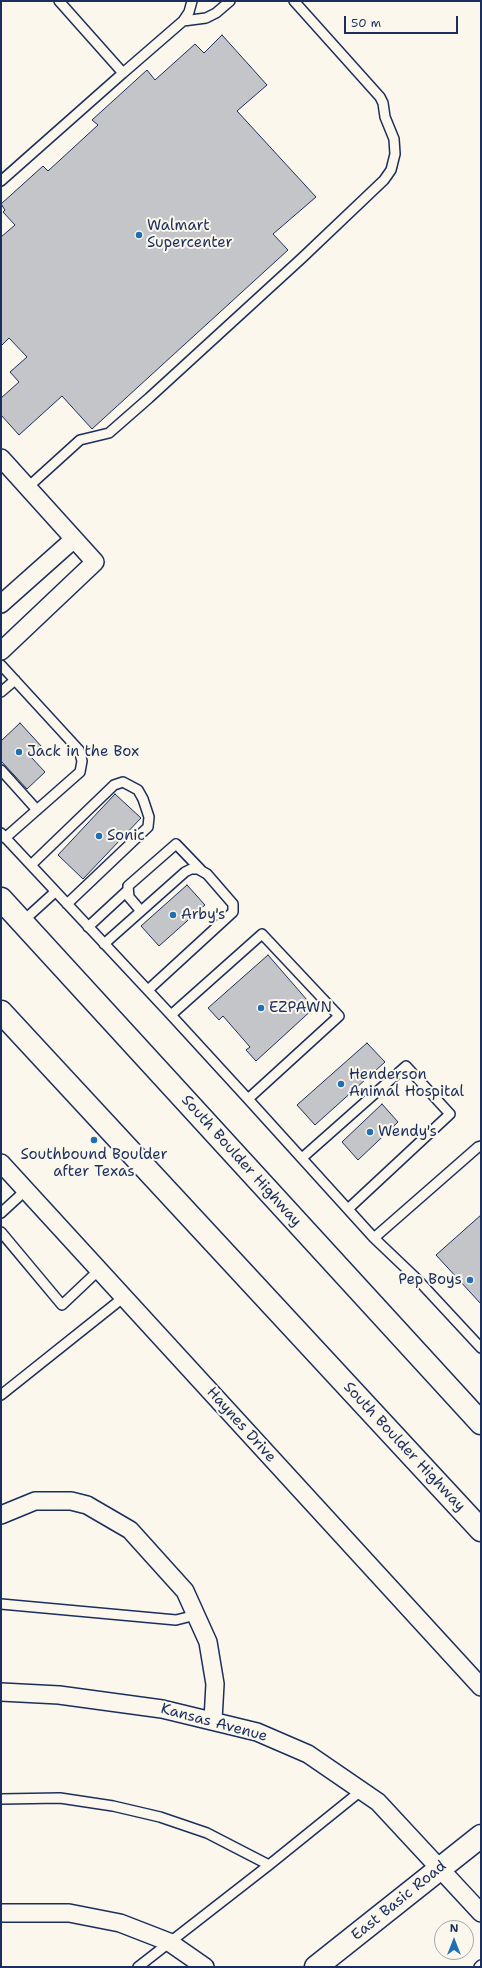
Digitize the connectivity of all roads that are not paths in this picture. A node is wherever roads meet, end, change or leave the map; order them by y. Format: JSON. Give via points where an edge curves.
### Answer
{"nodes":[{"id":1,"x":59,"y":1,"type":"edge"},
{"id":2,"x":192,"y":1,"type":"edge"},
{"id":3,"x":230,"y":1,"type":"edge"},
{"id":4,"x":294,"y":1,"type":"edge"},
{"id":5,"x":182,"y":21,"type":"junction"},
{"id":6,"x":123,"y":73,"type":"junction"},
{"id":7,"x":1,"y":181,"type":"edge"},
{"id":8,"x":1,"y":458,"type":"edge"},
{"id":9,"x":27,"y":488,"type":"junction"},
{"id":10,"x":74,"y":539,"type":"junction"},
{"id":11,"x":1,"y":604,"type":"edge"},
{"id":12,"x":1,"y":651,"type":"edge"},
{"id":13,"x":1,"y":665,"type":"edge"},
{"id":14,"x":15,"y":680,"type":"junction"},
{"id":15,"x":1,"y":692,"type":"edge"},
{"id":16,"x":1,"y":770,"type":"edge"},
{"id":17,"x":37,"y":810,"type":"junction"},
{"id":18,"x":3,"y":835,"type":"edge"},
{"id":19,"x":31,"y":865,"type":"junction"},
{"id":20,"x":201,"y":870,"type":"junction"},
{"id":21,"x":128,"y":890,"type":"junction"},
{"id":22,"x":55,"y":892,"type":"junction"},
{"id":23,"x":1,"y":899,"type":"edge"},
{"id":24,"x":67,"y":904,"type":"junction"},
{"id":25,"x":141,"y":911,"type":"junction"},
{"id":26,"x":22,"y":922,"type":"junction"},
{"id":27,"x":88,"y":927,"type":"junction"},
{"id":28,"x":104,"y":944,"type":"junction"},
{"id":29,"x":148,"y":990,"type":"junction"},
{"id":30,"x":1,"y":1012,"type":"edge"},
{"id":31,"x":171,"y":1015,"type":"junction"},
{"id":32,"x":248,"y":1099,"type":"junction"},
{"id":33,"x":481,"y":1146,"type":"edge"},
{"id":34,"x":302,"y":1158,"type":"junction"},
{"id":35,"x":1,"y":1163,"type":"edge"},
{"id":36,"x":26,"y":1190,"type":"junction"},
{"id":37,"x":348,"y":1209,"type":"junction"},
{"id":38,"x":1,"y":1213,"type":"edge"},
{"id":39,"x":1,"y":1232,"type":"edge"},
{"id":40,"x":374,"y":1238,"type":"junction"},
{"id":41,"x":99,"y":1270,"type":"junction"},
{"id":42,"x":124,"y":1297,"type":"junction"},
{"id":43,"x":481,"y":1348,"type":"edge"},
{"id":44,"x":1,"y":1395,"type":"edge"},
{"id":45,"x":481,"y":1423,"type":"edge"},
{"id":46,"x":1,"y":1515,"type":"edge"},
{"id":47,"x":481,"y":1530,"type":"edge"},
{"id":48,"x":1,"y":1604,"type":"edge"},
{"id":49,"x":196,"y":1615,"type":"junction"},
{"id":50,"x":481,"y":1687,"type":"edge"},
{"id":51,"x":1,"y":1692,"type":"edge"},
{"id":52,"x":213,"y":1720,"type":"junction"},
{"id":53,"x":362,"y":1790,"type":"junction"},
{"id":54,"x":1,"y":1799,"type":"edge"},
{"id":55,"x":481,"y":1836,"type":"edge"},
{"id":56,"x":270,"y":1865,"type":"junction"},
{"id":57,"x":440,"y":1868,"type":"junction"},
{"id":58,"x":1,"y":1913,"type":"edge"},
{"id":59,"x":481,"y":1913,"type":"edge"},
{"id":60,"x":169,"y":1942,"type":"junction"},
{"id":61,"x":138,"y":1967,"type":"edge"},
{"id":62,"x":204,"y":1967,"type":"edge"},
{"id":63,"x":316,"y":1967,"type":"edge"}],
"edges":[{"from":1,"to":6,"type":"lane"},
{"from":2,"to":5,"type":"lane","via":[[189,12]]},
{"from":3,"to":5,"type":"lane","via":[[206,18]]},
{"from":4,"to":9,"type":"lane","via":[[380,97],[394,139],[395,154],[391,170],[384,180],[302,258],[144,403],[108,433],[80,440]]},
{"from":5,"to":6,"type":"lane"},
{"from":6,"to":7,"type":"lane"},
{"from":8,"to":9,"type":"street"},
{"from":9,"to":10,"type":"street"},
{"from":10,"to":11,"type":"street"},
{"from":10,"to":12,"type":"street","via":[[95,562]]},
{"from":13,"to":14,"type":"lane"},
{"from":14,"to":15,"type":"lane"},
{"from":14,"to":17,"type":"lane","via":[[82,755],[80,772]]},
{"from":16,"to":17,"type":"lane"},
{"from":17,"to":18,"type":"lane"},
{"from":18,"to":19,"type":"lane"},
{"from":19,"to":22,"type":"lane"},
{"from":19,"to":24,"type":"lane","via":[[114,785],[122,782],[138,790],[147,809],[150,822],[148,828]]},
{"from":20,"to":21,"type":"lane","via":[[176,844],[128,886]]},
{"from":20,"to":25,"type":"lane","via":[[191,869],[185,872]]},
{"from":20,"to":29,"type":"lane","via":[[233,904],[233,912]]},
{"from":21,"to":25,"type":"lane"},
{"from":21,"to":27,"type":"lane"},
{"from":22,"to":24,"type":"lane"},
{"from":22,"to":26,"type":"lane"},
{"from":23,"to":26,"type":"main road","name":"South Boulder Highway"},
{"from":24,"to":27,"type":"lane"},
{"from":25,"to":28,"type":"lane"},
{"from":26,"to":45,"type":"main road","name":"South Boulder Highway"},
{"from":27,"to":28,"type":"lane"},
{"from":28,"to":29,"type":"lane"},
{"from":29,"to":31,"type":"lane"},
{"from":30,"to":47,"type":"main road","name":"South Boulder Highway"},
{"from":31,"to":32,"type":"lane"},
{"from":31,"to":32,"type":"lane","via":[[262,934],[339,1016]]},
{"from":32,"to":34,"type":"lane"},
{"from":33,"to":40,"type":"lane"},
{"from":34,"to":37,"type":"lane"},
{"from":34,"to":37,"type":"lane","via":[[406,1066],[450,1114]]},
{"from":35,"to":36,"type":"street","name":"Haynes Drive"},
{"from":36,"to":38,"type":"lane"},
{"from":36,"to":41,"type":"street","name":"Haynes Drive"},
{"from":37,"to":40,"type":"lane"},
{"from":39,"to":41,"type":"lane","via":[[62,1305]]},
{"from":40,"to":43,"type":"lane"},
{"from":41,"to":42,"type":"street","name":"Haynes Drive"},
{"from":42,"to":44,"type":"lane"},
{"from":42,"to":50,"type":"street","name":"Haynes Drive"},
{"from":46,"to":49,"type":"street","via":[[35,1501],[70,1501],[87,1505],[130,1530],[185,1591]]},
{"from":48,"to":49,"type":"lane","via":[[176,1620]]},
{"from":49,"to":52,"type":"street","via":[[208,1642],[215,1684]]},
{"from":51,"to":52,"type":"street","name":"Kansas Avenue","via":[[74,1697],[162,1709]]},
{"from":52,"to":53,"type":"street","name":"Kansas Avenue","via":[[256,1732],[308,1754]]},
{"from":53,"to":56,"type":"lane"},
{"from":53,"to":57,"type":"street","name":"Kansas Avenue","via":[[378,1802]]},
{"from":54,"to":56,"type":"lane","via":[[60,1798],[114,1806],[160,1817],[207,1834]]},
{"from":55,"to":57,"type":"main road","name":"East Basic Road"},
{"from":56,"to":60,"type":"lane"},
{"from":57,"to":59,"type":"street","name":"Kansas Avenue"},
{"from":57,"to":63,"type":"main road","name":"East Basic Road"},
{"from":58,"to":60,"type":"street","via":[[69,1913],[120,1923]]},
{"from":60,"to":61,"type":"lane"},
{"from":60,"to":62,"type":"street"}]}
